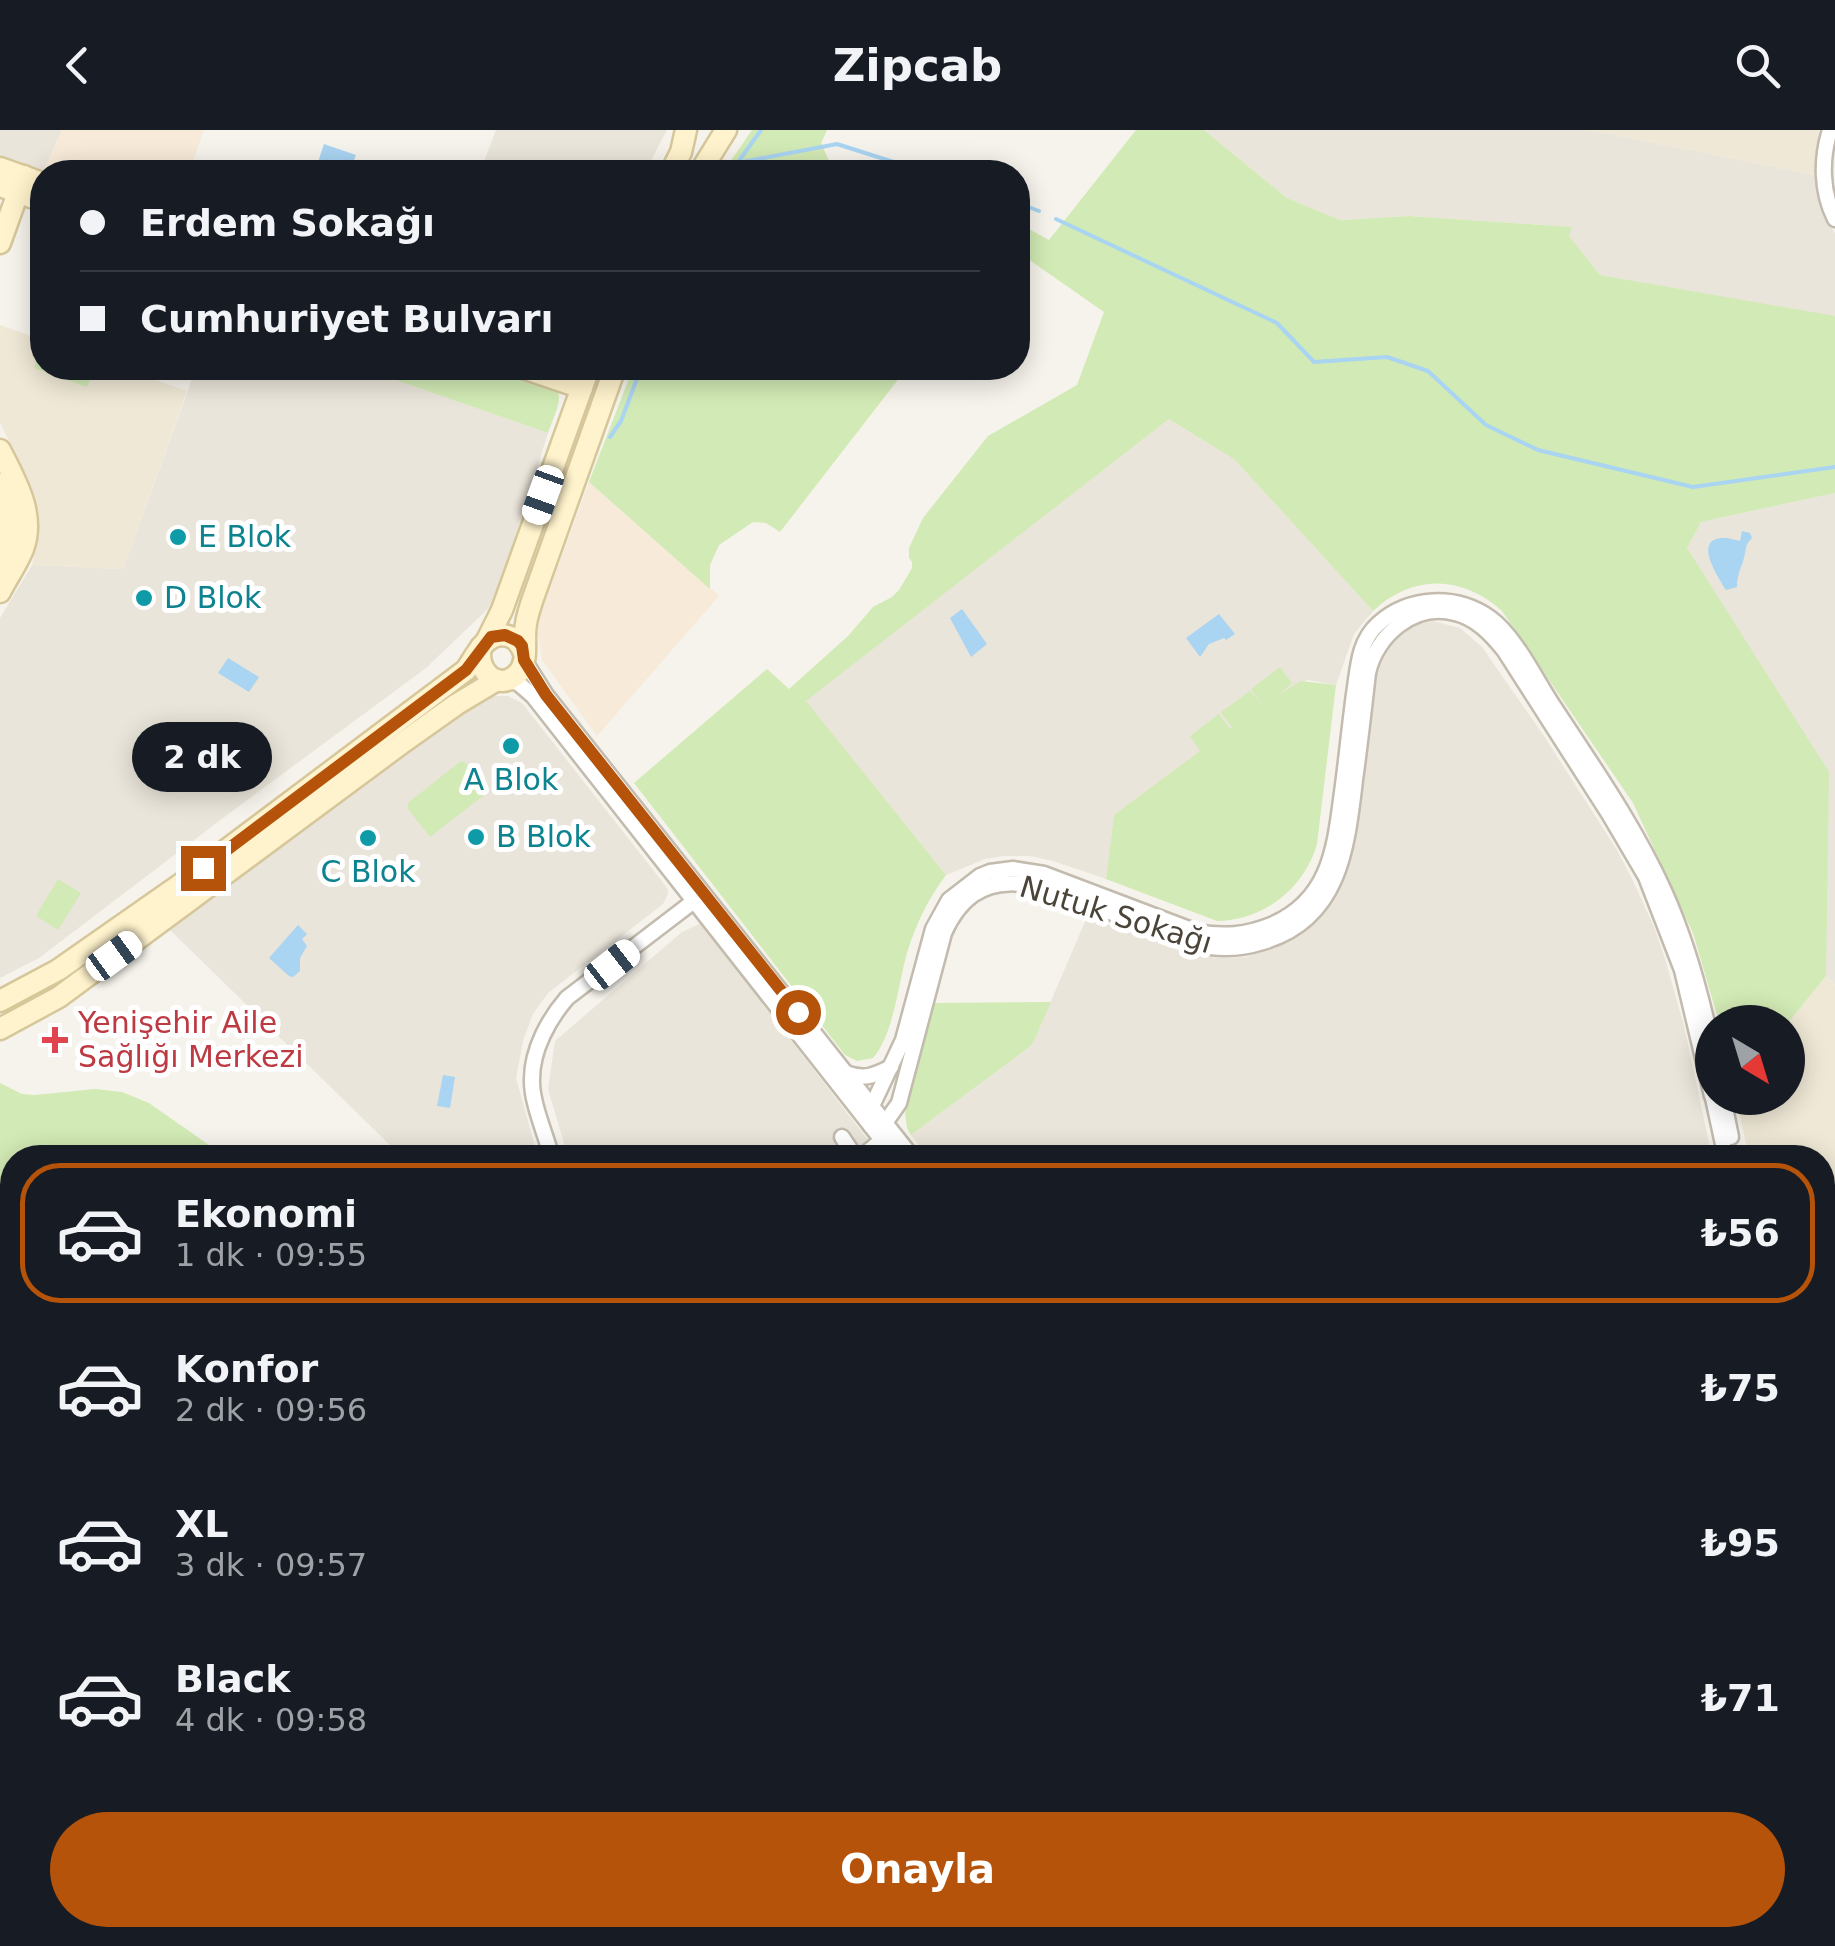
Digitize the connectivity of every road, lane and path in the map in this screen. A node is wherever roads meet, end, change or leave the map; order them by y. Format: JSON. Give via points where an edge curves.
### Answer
{"nodes":[{"id":1,"x":686,"y":130,"type":"edge"},
{"id":2,"x":726,"y":130,"type":"edge"},
{"id":3,"x":1830,"y":130,"type":"edge"},
{"id":4,"x":677,"y":160,"type":"edge"},
{"id":5,"x":707,"y":160,"type":"edge"},
{"id":6,"x":15,"y":181,"type":"edge"},
{"id":7,"x":0,"y":209,"type":"edge"},
{"id":8,"x":1835,"y":219,"type":"edge"},
{"id":9,"x":0,"y":244,"type":"edge"},
{"id":10,"x":582,"y":380,"type":"edge"},
{"id":11,"x":611,"y":380,"type":"edge"},
{"id":12,"x":0,"y":450,"type":"edge"},
{"id":13,"x":4,"y":481,"type":"edge"},
{"id":14,"x":0,"y":563,"type":"edge"},
{"id":15,"x":0,"y":592,"type":"edge"},
{"id":16,"x":484,"y":644,"type":"junction"},
{"id":17,"x":524,"y":657,"type":"junction"},
{"id":18,"x":501,"y":680,"type":"junction"},
{"id":19,"x":397,"y":735,"type":"junction"},
{"id":20,"x":253,"y":842,"type":"junction"},
{"id":21,"x":694,"y":900,"type":"junction"},
{"id":22,"x":0,"y":1001,"type":"edge"},
{"id":23,"x":1702,"y":1005,"type":"edge"},
{"id":24,"x":1695,"y":1023,"type":"edge"},
{"id":25,"x":0,"y":1029,"type":"edge"},
{"id":26,"x":892,"y":1066,"type":"junction"},
{"id":27,"x":846,"y":1072,"type":"junction"},
{"id":28,"x":872,"y":1106,"type":"junction"},
{"id":29,"x":1717,"y":1115,"type":"edge"},
{"id":30,"x":1726,"y":1115,"type":"edge"},
{"id":31,"x":878,"y":1124,"type":"junction"},
{"id":32,"x":842,"y":1137,"type":"dead end"},
{"id":33,"x":882,"y":1140,"type":"junction"},
{"id":34,"x":548,"y":1145,"type":"edge"},
{"id":35,"x":848,"y":1145,"type":"edge"},
{"id":36,"x":875,"y":1145,"type":"edge"},
{"id":37,"x":886,"y":1145,"type":"edge"},
{"id":38,"x":900,"y":1145,"type":"edge"},
{"id":39,"x":1723,"y":1145,"type":"edge"},
{"id":40,"x":1732,"y":1145,"type":"edge"}],
"edges":[{"from":1,"to":4,"type":"street"},
{"from":2,"to":5,"type":"street"},
{"from":3,"to":8,"type":"street","via":[[1824,185]]},
{"from":6,"to":7,"type":"street"},
{"from":6,"to":9,"type":"street"},
{"from":10,"to":16,"type":"street","via":[[502,610]]},
{"from":11,"to":17,"type":"street","via":[[532,600]]},
{"from":12,"to":13,"type":"street"},
{"from":13,"to":14,"type":"street","via":[[11,516]]},
{"from":13,"to":15,"type":"street","via":[[24,504],[26,531]]},
{"from":16,"to":17,"type":"street","via":[[498,635],[512,637]]},
{"from":16,"to":18,"type":"street","via":[[482,668]]},
{"from":16,"to":19,"type":"street"},
{"from":17,"to":18,"type":"street","via":[[518,673]]},
{"from":17,"to":27,"type":"street","via":[[546,695]]},
{"from":18,"to":19,"type":"street"},
{"from":18,"to":21,"type":"street","via":[[533,696]]},
{"from":19,"to":20,"type":"street"},
{"from":20,"to":22,"type":"street"},
{"from":20,"to":25,"type":"street","via":[[59,997]]},
{"from":21,"to":31,"type":"street"},
{"from":21,"to":34,"type":"street","via":[[552,1015],[532,1079]]},
{"from":23,"to":26,"type":"street","name":"Nutuk Sokağı","via":[[1664,892],[1624,816],[1499,626],[1461,604],[1429,601],[1388,616],[1363,644],[1336,841],[1324,876],[1301,906],[1260,929],[1209,934],[1044,874],[990,872],[958,891],[942,912]]},
{"from":24,"to":31,"type":"street","name":"Nutuk Sokağı","via":[[1682,970],[1634,856],[1494,637],[1454,612],[1431,612],[1407,620],[1375,650],[1348,841],[1338,874],[1310,915],[1268,941],[1218,948],[1034,884],[983,889],[958,909],[944,932],[899,1104]]},
{"from":26,"to":27,"type":"street","via":[[870,1077]]},
{"from":26,"to":28,"type":"street","name":"Nutuk Sokağı"},
{"from":27,"to":28,"type":"street"},
{"from":28,"to":31,"type":"street","name":"Nutuk Sokağı"},
{"from":29,"to":39,"type":"street","name":"Nutuk Sokağı"},
{"from":30,"to":40,"type":"street"},
{"from":31,"to":33,"type":"street"},
{"from":31,"to":38,"type":"street"},
{"from":32,"to":35,"type":"street"},
{"from":33,"to":36,"type":"street"},
{"from":33,"to":37,"type":"street"}]}
